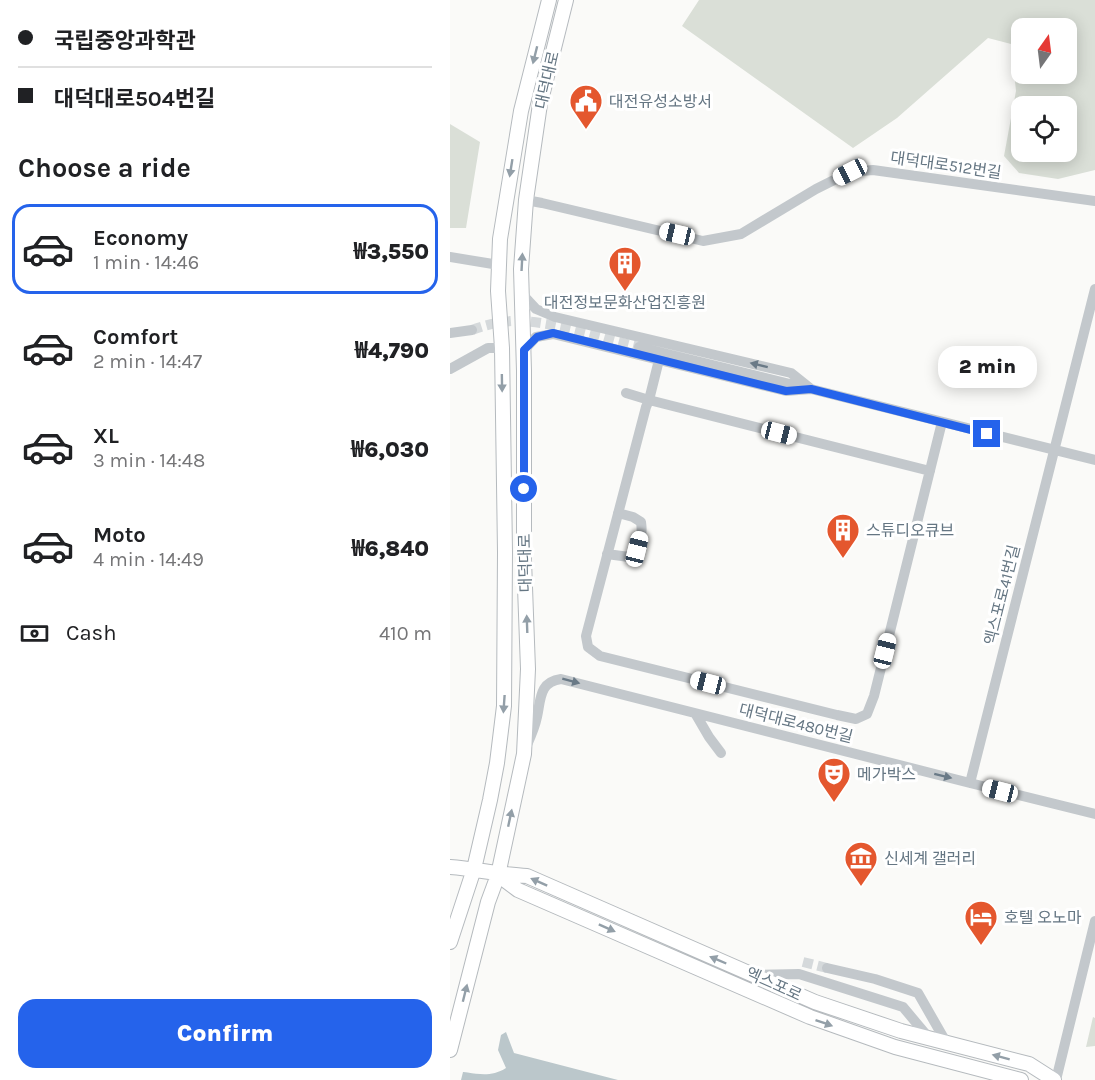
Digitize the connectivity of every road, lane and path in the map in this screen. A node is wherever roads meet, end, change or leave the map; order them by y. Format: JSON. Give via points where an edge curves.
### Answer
{"nodes":[{"id":1,"x":549,"y":0,"type":"edge"},
{"id":2,"x":566,"y":0,"type":"edge"},
{"id":3,"x":526,"y":201,"type":"junction"},
{"id":4,"x":1095,"y":201,"type":"edge"},
{"id":5,"x":450,"y":257,"type":"edge"},
{"id":6,"x":499,"y":265,"type":"junction"},
{"id":7,"x":1095,"y":289,"type":"edge"},
{"id":8,"x":522,"y":294,"type":"junction"},
{"id":9,"x":472,"y":330,"type":"tunnel mouth"},
{"id":10,"x":450,"y":333,"type":"edge"},
{"id":11,"x":631,"y":334,"type":"junction"},
{"id":12,"x":502,"y":348,"type":"junction"},
{"id":13,"x":524,"y":350,"type":"junction"},
{"id":14,"x":635,"y":350,"type":"junction"},
{"id":15,"x":659,"y":360,"type":"junction"},
{"id":16,"x":450,"y":369,"type":"edge"},
{"id":17,"x":811,"y":389,"type":"junction"},
{"id":18,"x":626,"y":393,"type":"dead end"},
{"id":19,"x":649,"y":400,"type":"junction"},
{"id":20,"x":942,"y":422,"type":"junction"},
{"id":21,"x":1053,"y":450,"type":"junction"},
{"id":22,"x":1095,"y":460,"type":"edge"},
{"id":23,"x":930,"y":471,"type":"junction"},
{"id":24,"x":618,"y":513,"type":"junction"},
{"id":25,"x":607,"y":554,"type":"junction"},
{"id":26,"x":695,"y":712,"type":"junction"},
{"id":27,"x":721,"y":753,"type":"dead end"},
{"id":28,"x":524,"y":754,"type":"junction"},
{"id":29,"x":970,"y":783,"type":"junction"},
{"id":30,"x":1095,"y":814,"type":"edge"},
{"id":31,"x":450,"y":867,"type":"edge"},
{"id":32,"x":474,"y":869,"type":"junction"},
{"id":33,"x":498,"y":875,"type":"junction"},
{"id":34,"x":450,"y":913,"type":"edge"},
{"id":35,"x":1095,"y":921,"type":"edge"},
{"id":36,"x":451,"y":937,"type":"edge"},
{"id":37,"x":827,"y":968,"type":"tunnel mouth"},
{"id":38,"x":754,"y":975,"type":"junction"},
{"id":39,"x":929,"y":1038,"type":"junction"},
{"id":40,"x":946,"y":1042,"type":"junction"},
{"id":41,"x":450,"y":1050,"type":"edge"},
{"id":42,"x":1021,"y":1080,"type":"edge"},
{"id":43,"x":1055,"y":1080,"type":"edge"}],
"edges":[{"from":1,"to":6,"type":"main road","name":"대덕대로","one_way":true,"via":[[521,111]]},
{"from":2,"to":3,"type":"main road","name":"대덕대로","via":[[540,104]]},
{"from":3,"to":4,"type":"street","name":"대덕대로512번길","via":[[704,241],[741,234],[850,172],[873,170]]},
{"from":8,"to":3,"type":"main road","name":"대덕대로","one_way":true},
{"from":5,"to":6,"type":"street"},
{"from":6,"to":12,"type":"main road","name":"대덕대로"},
{"from":7,"to":21,"type":"street","name":"엑스포로41번길"},
{"from":8,"to":11,"type":"street","via":[[536,309],[555,317]]},
{"from":8,"to":13,"type":"main road","name":"대덕대로"},
{"from":9,"to":10,"type":"street"},
{"from":11,"to":14,"type":"street","via":[[623,338],[623,346]]},
{"from":17,"to":11,"type":"street","one_way":true,"via":[[791,373]]},
{"from":12,"to":16,"type":"street","via":[[488,348]]},
{"from":12,"to":32,"type":"main road","name":"대덕대로","one_way":true,"via":[[504,706],[497,764]]},
{"from":13,"to":14,"type":"street","via":[[537,337],[553,333]]},
{"from":28,"to":13,"type":"main road","name":"대덕대로","one_way":true,"via":[[528,669]]},
{"from":14,"to":15,"type":"street"},
{"from":14,"to":17,"type":"street"},
{"from":15,"to":17,"type":"street","via":[[786,391]]},
{"from":15,"to":19,"type":"street"},
{"from":17,"to":20,"type":"street"},
{"from":18,"to":19,"type":"street"},
{"from":19,"to":23,"type":"street"},
{"from":19,"to":24,"type":"street"},
{"from":20,"to":21,"type":"street"},
{"from":20,"to":23,"type":"street"},
{"from":21,"to":22,"type":"street"},
{"from":21,"to":29,"type":"street","name":"엑스포로41번길"},
{"from":23,"to":25,"type":"street","via":[[874,696],[867,714],[860,718],[594,653],[586,636]]},
{"from":24,"to":25,"type":"street"},
{"from":24,"to":25,"type":"street","via":[[641,522],[637,549],[629,557]]},
{"from":26,"to":27,"type":"street"},
{"from":28,"to":26,"type":"street","name":"대덕대로480번길","one_way":true,"via":[[537,718],[539,699],[552,680]]},
{"from":26,"to":29,"type":"street","name":"대덕대로480번길","one_way":true},
{"from":33,"to":28,"type":"main road","name":"대덕대로","one_way":true},
{"from":29,"to":30,"type":"street"},
{"from":31,"to":32,"type":"main road","name":"엑스포로"},
{"from":32,"to":33,"type":"main road","name":"엑스포로"},
{"from":32,"to":36,"type":"main road","name":"대덕대로"},
{"from":38,"to":33,"type":"main road","name":"엑스포로","one_way":true,"via":[[527,876]]},
{"from":41,"to":33,"type":"main road","name":"대덕대로","one_way":true},
{"from":33,"to":42,"type":"main road","name":"엑스포로","one_way":true,"via":[[518,890],[810,1017],[895,1047]]},
{"from":34,"to":36,"type":"main road"},
{"from":35,"to":43,"type":"street"},
{"from":37,"to":40,"type":"street","via":[[918,993]]},
{"from":38,"to":39,"type":"main road","name":"엑스포로","via":[[815,1002]]},
{"from":38,"to":39,"type":"street","via":[[799,974],[903,1007]]},
{"from":39,"to":40,"type":"main road","name":"엑스포로"},
{"from":43,"to":40,"type":"main road","name":"엑스포로","one_way":true,"via":[[1029,1064]]}]}
